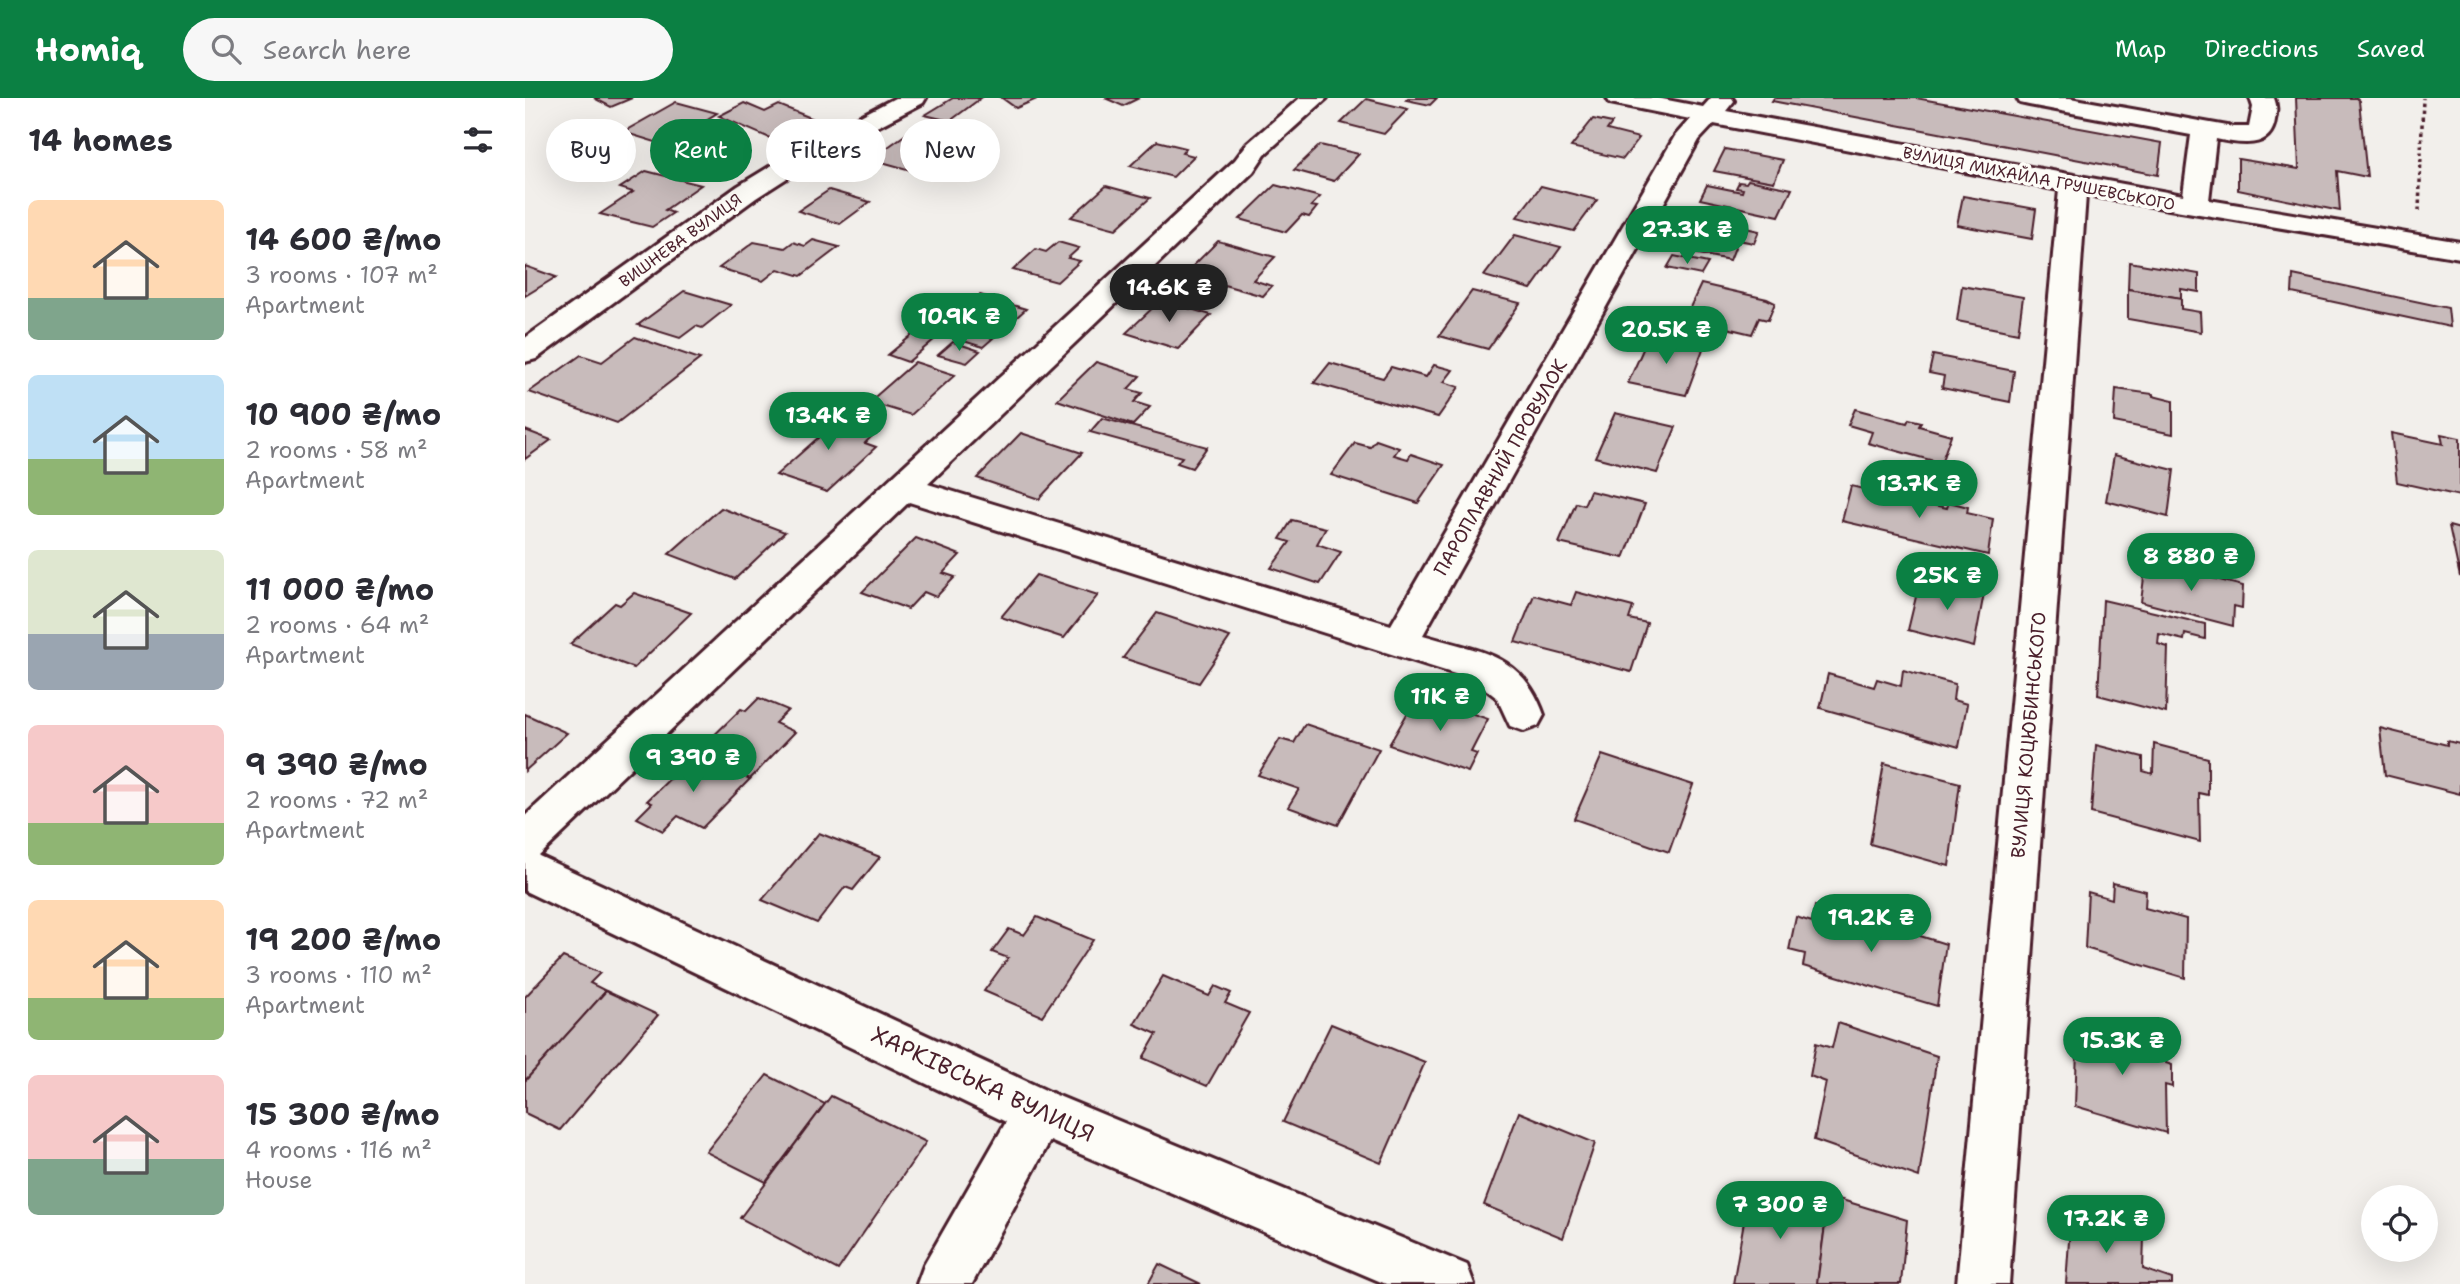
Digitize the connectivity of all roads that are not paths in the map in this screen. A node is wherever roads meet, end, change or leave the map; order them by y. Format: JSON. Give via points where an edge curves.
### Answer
{"nodes":[{"id":1,"x":915,"y":98,"type":"edge"},
{"id":2,"x":1315,"y":98,"type":"edge"},
{"id":3,"x":1619,"y":98,"type":"edge"},
{"id":4,"x":2029,"y":98,"type":"edge"},
{"id":5,"x":2262,"y":98,"type":"edge"},
{"id":6,"x":1717,"y":106,"type":"edge"},
{"id":7,"x":2204,"y":130,"type":"junction"},
{"id":8,"x":2073,"y":186,"type":"junction"},
{"id":9,"x":2195,"y":207,"type":"junction"},
{"id":10,"x":2460,"y":250,"type":"edge"},
{"id":11,"x":525,"y":352,"type":"edge"},
{"id":12,"x":900,"y":488,"type":"junction"},
{"id":13,"x":1400,"y":642,"type":"junction"},
{"id":14,"x":1524,"y":715,"type":"dead end"},
{"id":15,"x":525,"y":843,"type":"edge"},
{"id":16,"x":525,"y":870,"type":"edge"},
{"id":17,"x":1038,"y":1112,"type":"junction"},
{"id":18,"x":943,"y":1284,"type":"edge"},
{"id":19,"x":1447,"y":1284,"type":"edge"},
{"id":20,"x":1983,"y":1284,"type":"edge"}],
"edges":[{"from":1,"to":11,"type":"street","name":"ВИШНЕВА ВУЛИЦЯ","via":[[814,150],[747,192]]},
{"from":2,"to":12,"type":"street"},
{"from":3,"to":6,"type":"street","name":"ВУЛИЦЯ МИХАЙЛА ГРУШЕВСЬКОГО"},
{"from":4,"to":7,"type":"street"},
{"from":5,"to":7,"type":"street","via":[[2261,131],[2233,135]]},
{"from":6,"to":8,"type":"street","name":"ВУЛИЦЯ МИХАЙЛА ГРУШЕВСЬКОГО"},
{"from":6,"to":13,"type":"street","name":"ПАРОПЛАВНИЙ ПРОВУЛОК","via":[[1688,136]]},
{"from":7,"to":9,"type":"street"},
{"from":8,"to":9,"type":"street","name":"ВУЛИЦЯ МИХАЙЛА ГРУШЕВСЬКОГО"},
{"from":8,"to":20,"type":"street","name":"ВУЛИЦЯ КОЦЮБИНСЬКОГО"},
{"from":9,"to":10,"type":"street","name":"ВУЛИЦЯ МИХАЙЛА ГРУШЕВСЬКОГО"},
{"from":12,"to":13,"type":"street"},
{"from":12,"to":15,"type":"street"},
{"from":13,"to":14,"type":"street","via":[[1487,669],[1506,680],[1519,696]]},
{"from":16,"to":17,"type":"street","name":"ХАРКІВСЬКА ВУЛИЦЯ"},
{"from":17,"to":18,"type":"street"},
{"from":17,"to":19,"type":"street","name":"ХАРКІВСЬКА ВУЛИЦЯ"}]}
